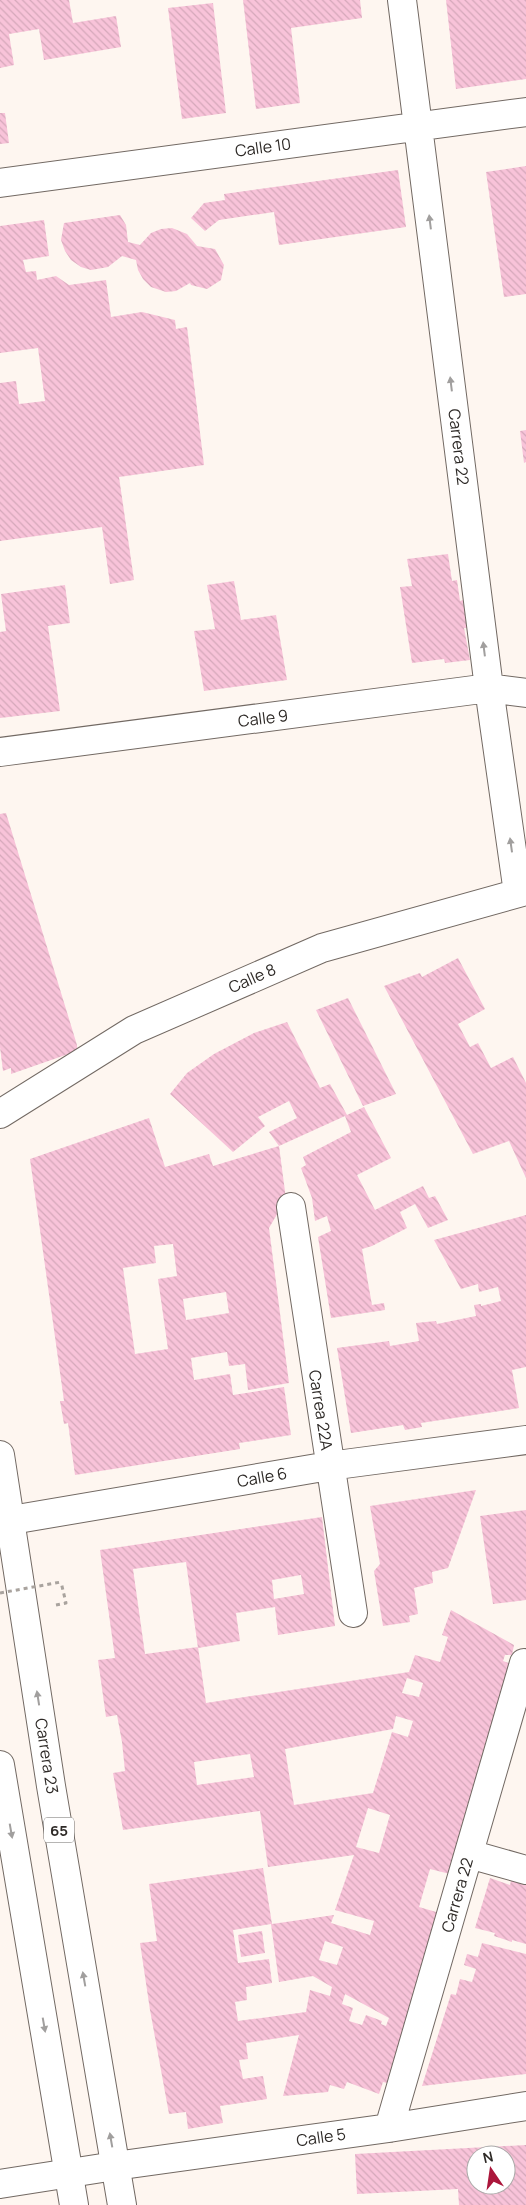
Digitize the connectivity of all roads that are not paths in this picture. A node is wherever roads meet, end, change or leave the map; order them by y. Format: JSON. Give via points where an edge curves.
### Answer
{"nodes":[{"id":1,"x":402,"y":0,"type":"edge"},
{"id":2,"x":526,"y":112,"type":"edge"},
{"id":3,"x":418,"y":126,"type":"junction"},
{"id":4,"x":0,"y":182,"type":"edge"},
{"id":5,"x":489,"y":688,"type":"junction"},
{"id":6,"x":526,"y":693,"type":"edge"},
{"id":7,"x":0,"y":752,"type":"edge"},
{"id":8,"x":522,"y":892,"type":"edge"},
{"id":9,"x":0,"y":1114,"type":"edge"},
{"id":10,"x":291,"y":1207,"type":"dead end"},
{"id":11,"x":526,"y":1440,"type":"edge"},
{"id":12,"x":0,"y":1455,"type":"edge"},
{"id":13,"x":329,"y":1466,"type":"junction"},
{"id":14,"x":5,"y":1522,"type":"edge"},
{"id":15,"x":353,"y":1613,"type":"dead end"},
{"id":16,"x":524,"y":1663,"type":"dead end"},
{"id":17,"x":0,"y":1765,"type":"edge"},
{"id":18,"x":469,"y":1854,"type":"junction"},
{"id":19,"x":526,"y":1870,"type":"edge"},
{"id":20,"x":526,"y":2106,"type":"edge"},
{"id":21,"x":390,"y":2128,"type":"junction"},
{"id":22,"x":115,"y":2166,"type":"junction"},
{"id":23,"x":69,"y":2174,"type":"junction"},
{"id":24,"x":0,"y":2184,"type":"edge"},
{"id":25,"x":74,"y":2205,"type":"edge"},
{"id":26,"x":122,"y":2205,"type":"edge"}],
"edges":[{"from":1,"to":3,"type":"street","name":"Carrera 22"},
{"from":2,"to":3,"type":"street","name":"Calle 10"},
{"from":3,"to":4,"type":"street","name":"Calle 10"},
{"from":5,"to":3,"type":"street","name":"Carrera 22","one_way":true},
{"from":5,"to":6,"type":"street","name":"Calle 9"},
{"from":5,"to":7,"type":"street","name":"Calle 9"},
{"from":8,"to":5,"type":"street","name":"Carrera 22","one_way":true},
{"from":8,"to":9,"type":"street","name":"Calle 8","via":[[322,948],[134,1030]]},
{"from":10,"to":13,"type":"street","name":"Carrea 22A"},
{"from":11,"to":13,"type":"street","name":"Calle 6"},
{"from":12,"to":14,"type":"street","name":"Carrera 23","number":"65"},
{"from":13,"to":14,"type":"street","name":"Calle 6"},
{"from":13,"to":15,"type":"street","name":"Carrea 22A"},
{"from":22,"to":14,"type":"street","name":"Carrera 23","number":"65","one_way":true},
{"from":16,"to":18,"type":"street","name":"Carrera 22"},
{"from":17,"to":23,"type":"street","one_way":true},
{"from":18,"to":19,"type":"street"},
{"from":18,"to":21,"type":"street","name":"Carrera 22"},
{"from":20,"to":21,"type":"street","name":"Calle 5"},
{"from":21,"to":22,"type":"street","name":"Calle 5"},
{"from":22,"to":23,"type":"street","name":"Calle 5"},
{"from":22,"to":26,"type":"street","name":"Carrera 23","number":"65"},
{"from":23,"to":24,"type":"street","name":"Calle 5"},
{"from":23,"to":25,"type":"street"}]}
